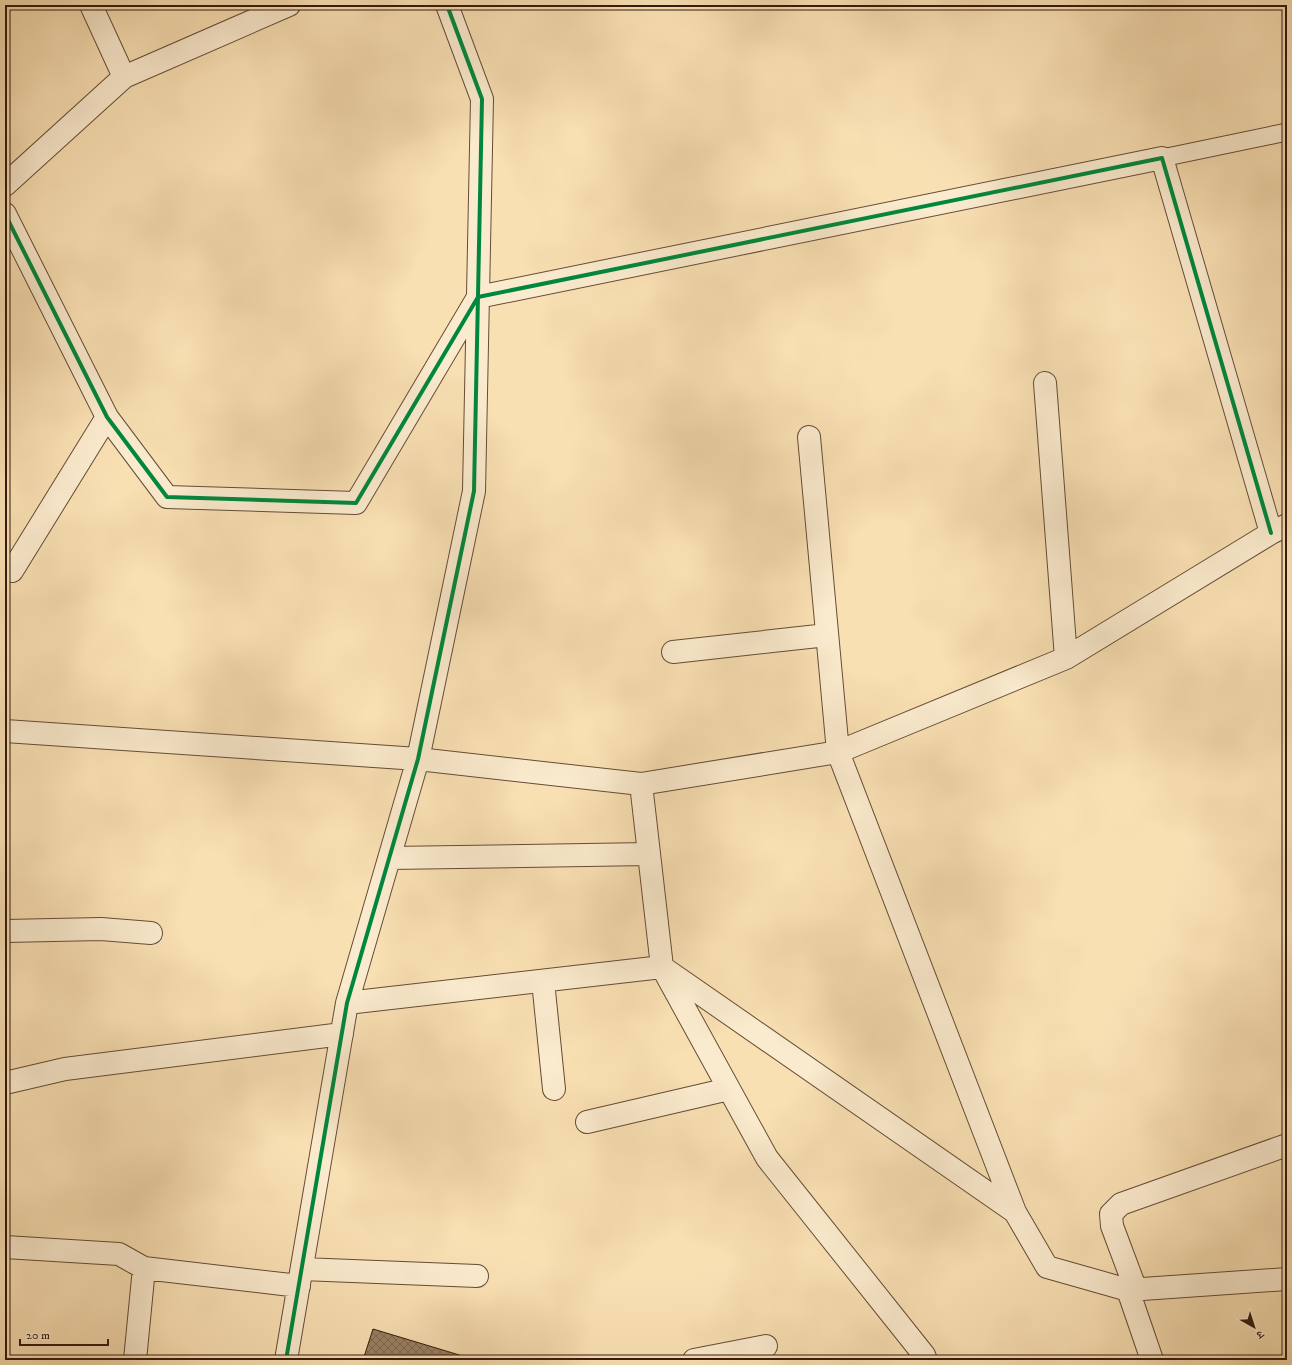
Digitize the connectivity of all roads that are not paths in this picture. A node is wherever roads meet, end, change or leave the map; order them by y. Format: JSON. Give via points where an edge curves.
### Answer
{"nodes":[{"id":1,"x":91,"y":5,"type":"edge"},
{"id":2,"x":289,"y":5,"type":"edge"},
{"id":3,"x":447,"y":5,"type":"edge"},
{"id":4,"x":124,"y":77,"type":"junction"},
{"id":5,"x":1287,"y":132,"type":"edge"},
{"id":6,"x":1162,"y":158,"type":"junction"},
{"id":7,"x":5,"y":185,"type":"edge"},
{"id":8,"x":5,"y":214,"type":"edge"},
{"id":9,"x":478,"y":297,"type":"junction"},
{"id":10,"x":1045,"y":382,"type":"dead end"},
{"id":11,"x":108,"y":417,"type":"junction"},
{"id":12,"x":809,"y":437,"type":"dead end"},
{"id":13,"x":1279,"y":529,"type":"edge"},
{"id":14,"x":5,"y":567,"type":"edge"},
{"id":15,"x":827,"y":635,"type":"junction"},
{"id":16,"x":673,"y":652,"type":"dead end"},
{"id":17,"x":1066,"y":658,"type":"junction"},
{"id":18,"x":5,"y":731,"type":"edge"},
{"id":19,"x":838,"y":752,"type":"junction"},
{"id":20,"x":418,"y":759,"type":"junction"},
{"id":21,"x":641,"y":784,"type":"junction"},
{"id":22,"x":649,"y":854,"type":"junction"},
{"id":23,"x":390,"y":858,"type":"junction"},
{"id":24,"x":5,"y":931,"type":"edge"},
{"id":25,"x":151,"y":933,"type":"dead end"},
{"id":26,"x":662,"y":967,"type":"junction"},
{"id":27,"x":543,"y":981,"type":"junction"},
{"id":28,"x":347,"y":1003,"type":"junction"},
{"id":29,"x":342,"y":1034,"type":"junction"},
{"id":30,"x":5,"y":1083,"type":"edge"},
{"id":31,"x":554,"y":1088,"type":"dead end"},
{"id":32,"x":729,"y":1089,"type":"junction"},
{"id":33,"x":587,"y":1122,"type":"dead end"},
{"id":34,"x":1287,"y":1145,"type":"edge"},
{"id":35,"x":1015,"y":1212,"type":"junction"},
{"id":36,"x":5,"y":1248,"type":"edge"},
{"id":37,"x":144,"y":1268,"type":"junction"},
{"id":38,"x":476,"y":1276,"type":"dead end"},
{"id":39,"x":300,"y":1277,"type":"junction"},
{"id":40,"x":1287,"y":1279,"type":"edge"},
{"id":41,"x":1132,"y":1290,"type":"junction"},
{"id":42,"x":766,"y":1346,"type":"dead end"},
{"id":43,"x":135,"y":1360,"type":"edge"},
{"id":44,"x":286,"y":1360,"type":"edge"},
{"id":45,"x":694,"y":1360,"type":"edge"},
{"id":46,"x":926,"y":1360,"type":"edge"},
{"id":47,"x":1152,"y":1360,"type":"edge"}],
"edges":[{"from":1,"to":4,"type":"street"},
{"from":2,"to":4,"type":"street"},
{"from":3,"to":9,"type":"street","via":[[482,99]]},
{"from":4,"to":7,"type":"street"},
{"from":5,"to":6,"type":"lane"},
{"from":6,"to":9,"type":"street"},
{"from":6,"to":13,"type":"street"},
{"from":8,"to":11,"type":"street"},
{"from":9,"to":11,"type":"street","via":[[356,503],[167,497]]},
{"from":9,"to":20,"type":"street","via":[[474,491]]},
{"from":10,"to":17,"type":"street"},
{"from":11,"to":14,"type":"street","via":[[12,571]]},
{"from":12,"to":15,"type":"street"},
{"from":13,"to":17,"type":"street"},
{"from":15,"to":16,"type":"street"},
{"from":15,"to":19,"type":"street"},
{"from":17,"to":19,"type":"street"},
{"from":18,"to":20,"type":"street"},
{"from":19,"to":21,"type":"street"},
{"from":19,"to":35,"type":"street"},
{"from":20,"to":21,"type":"street"},
{"from":20,"to":23,"type":"street"},
{"from":21,"to":22,"type":"street"},
{"from":22,"to":23,"type":"street"},
{"from":22,"to":26,"type":"street"},
{"from":23,"to":28,"type":"street"},
{"from":24,"to":25,"type":"street","via":[[101,929]]},
{"from":26,"to":27,"type":"street"},
{"from":26,"to":32,"type":"street"},
{"from":26,"to":35,"type":"street"},
{"from":27,"to":28,"type":"street"},
{"from":27,"to":31,"type":"street"},
{"from":28,"to":29,"type":"street"},
{"from":29,"to":30,"type":"street","via":[[65,1069]]},
{"from":29,"to":39,"type":"street"},
{"from":32,"to":33,"type":"street"},
{"from":32,"to":46,"type":"street","via":[[767,1158]]},
{"from":34,"to":41,"type":"street","via":[[1121,1204],[1111,1214],[1112,1226]]},
{"from":35,"to":41,"type":"street","via":[[1047,1267]]},
{"from":36,"to":37,"type":"street","via":[[118,1254]]},
{"from":37,"to":39,"type":"street"},
{"from":37,"to":43,"type":"street"},
{"from":38,"to":39,"type":"street"},
{"from":39,"to":44,"type":"street"},
{"from":40,"to":41,"type":"street"},
{"from":41,"to":47,"type":"street"},
{"from":42,"to":45,"type":"street"}]}
